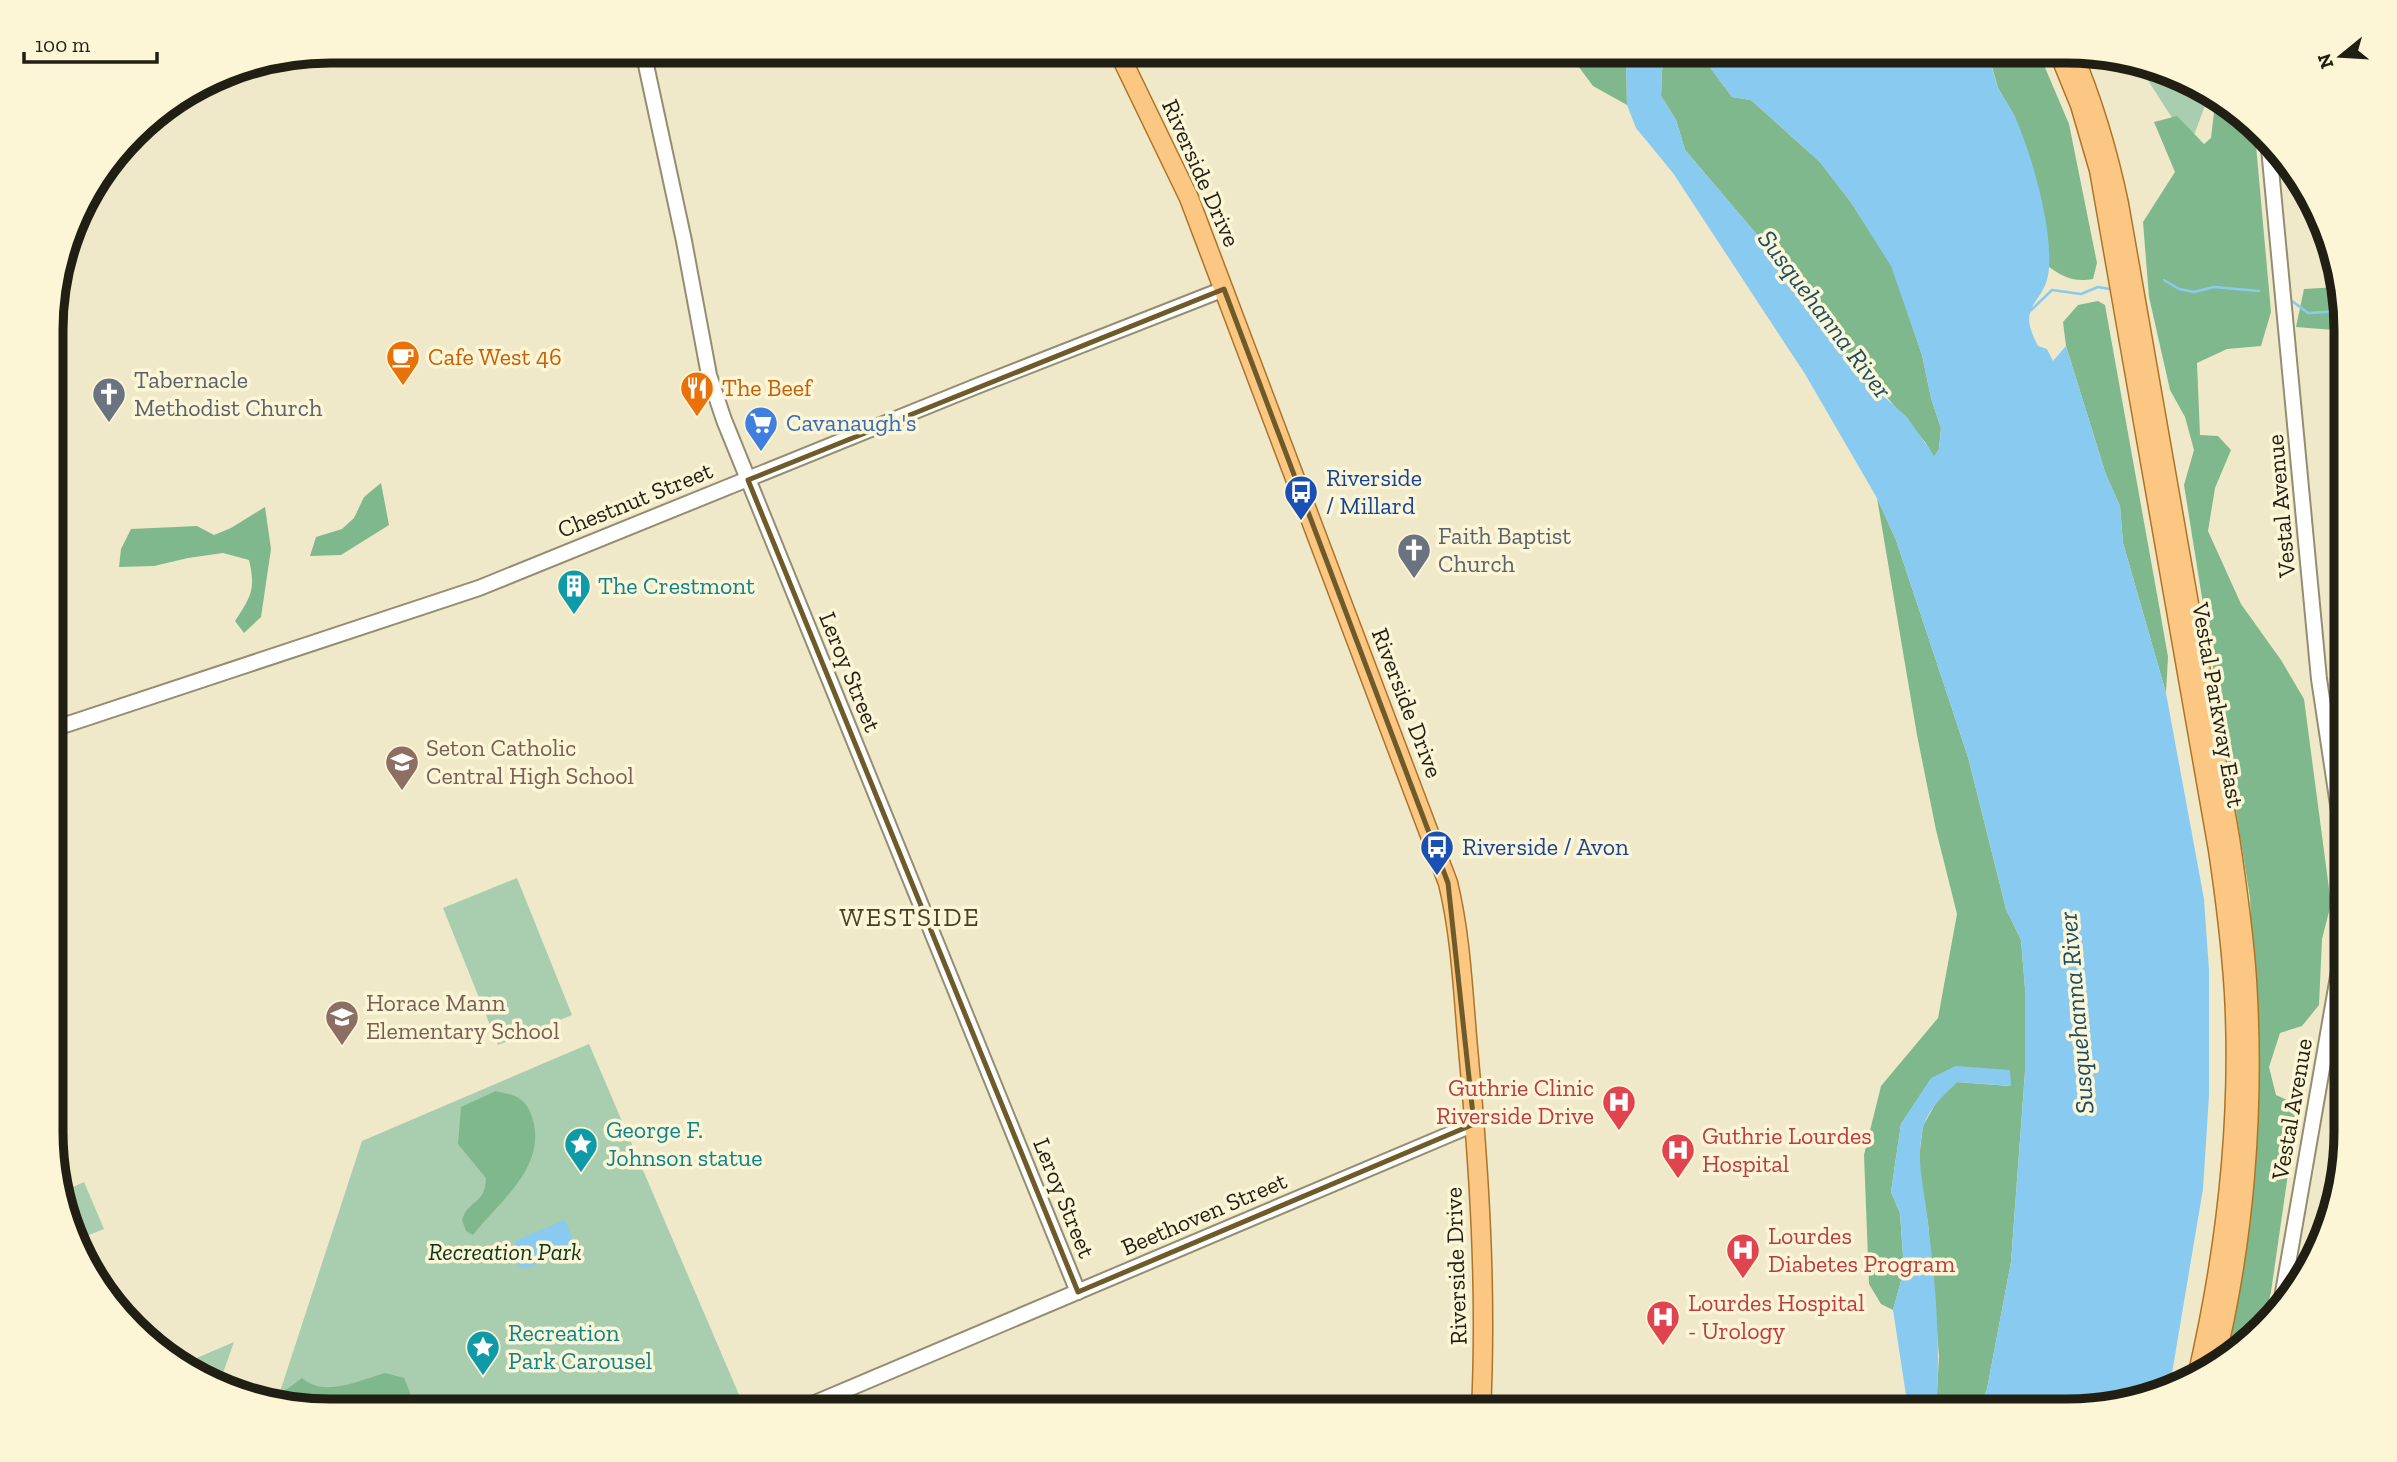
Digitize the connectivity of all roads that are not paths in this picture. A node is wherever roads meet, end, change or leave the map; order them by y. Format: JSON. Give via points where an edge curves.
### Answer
{"nodes":[{"id":1,"x":646,"y":63,"type":"edge"},
{"id":2,"x":1124,"y":63,"type":"edge"},
{"id":3,"x":2063,"y":63,"type":"edge"},
{"id":4,"x":2077,"y":64,"type":"edge"},
{"id":5,"x":2270,"y":156,"type":"edge"},
{"id":6,"x":1224,"y":289,"type":"junction"},
{"id":7,"x":748,"y":480,"type":"junction"},
{"id":8,"x":63,"y":726,"type":"edge"},
{"id":9,"x":2334,"y":778,"type":"edge"},
{"id":10,"x":2334,"y":999,"type":"edge"},
{"id":11,"x":1475,"y":1124,"type":"junction"},
{"id":12,"x":2284,"y":1287,"type":"edge"},
{"id":13,"x":1078,"y":1292,"type":"junction"},
{"id":14,"x":2218,"y":1352,"type":"edge"},
{"id":15,"x":2200,"y":1363,"type":"edge"},
{"id":16,"x":824,"y":1399,"type":"edge"},
{"id":17,"x":1481,"y":1399,"type":"edge"}],
"edges":[{"from":1,"to":7,"type":"street","name":"Leroy Street","via":[[709,375]]},
{"from":2,"to":6,"type":"main road","name":"Riverside Drive","via":[[1189,198]]},
{"from":3,"to":15,"type":"main road","name":"Vestal Parkway East","via":[[2099,170],[2228,920],[2235,1048],[2232,1159],[2219,1268]]},
{"from":4,"to":14,"type":"main road","name":"Vestal Parkway East","via":[[2098,118],[2117,193],[2241,915],[2249,1063],[2245,1168]]},
{"from":5,"to":9,"type":"street","name":"Vestal Avenue","via":[[2319,679]]},
{"from":6,"to":7,"type":"street","name":"Chestnut Street"},
{"from":6,"to":11,"type":"main road","name":"Riverside Drive","via":[[1448,883]]},
{"from":7,"to":8,"type":"street","name":"Chestnut Street","via":[[479,588]]},
{"from":7,"to":13,"type":"street","name":"Leroy Street"},
{"from":10,"to":12,"type":"street","name":"Vestal Avenue"},
{"from":11,"to":13,"type":"street","name":"Beethoven Street"},
{"from":11,"to":17,"type":"main road","name":"Riverside Drive","via":[[1485,1296]]},
{"from":13,"to":16,"type":"street","name":"Beethoven Street"}]}
